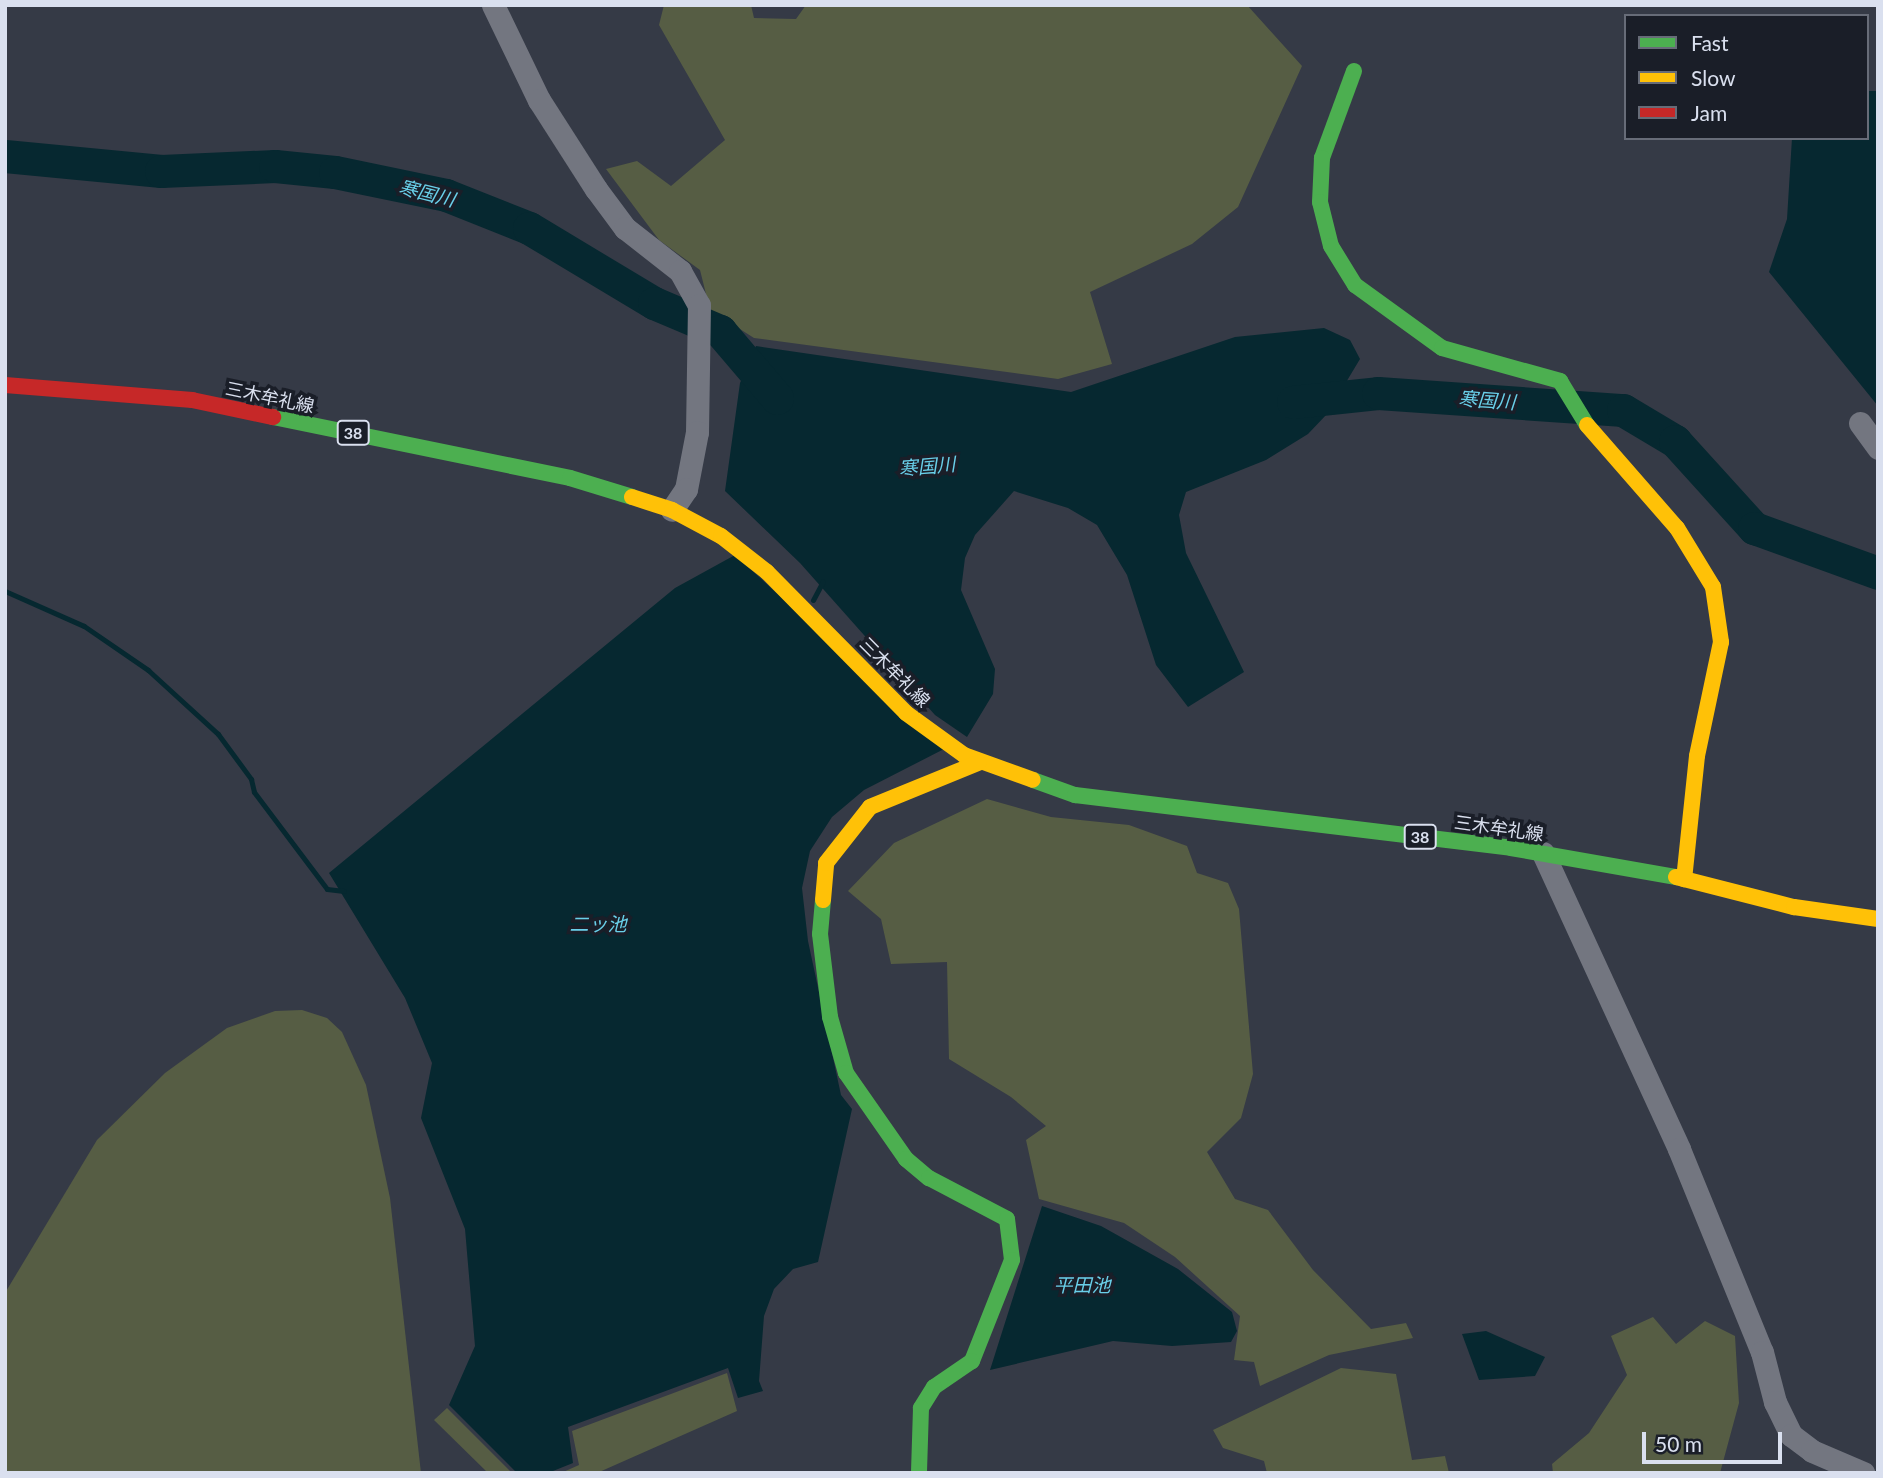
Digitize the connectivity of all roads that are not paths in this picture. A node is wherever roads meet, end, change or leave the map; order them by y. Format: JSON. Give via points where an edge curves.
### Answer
{"nodes":[{"id":1,"x":493,"y":5,"type":"edge"},
{"id":2,"x":1354,"y":71,"type":"dead end"},
{"id":3,"x":5,"y":385,"type":"edge"},
{"id":4,"x":1860,"y":423,"type":"dead end"},
{"id":5,"x":1878,"y":448,"type":"edge"},
{"id":6,"x":682,"y":515,"type":"junction"},
{"id":7,"x":971,"y":759,"type":"junction"},
{"id":8,"x":1543,"y":853,"type":"junction"},
{"id":9,"x":1684,"y":880,"type":"junction"},
{"id":10,"x":1878,"y":919,"type":"edge"},
{"id":11,"x":919,"y":1473,"type":"edge"},
{"id":12,"x":1863,"y":1473,"type":"edge"}],
"edges":[{"from":1,"to":6,"type":"street","via":[[539,100],[596,189],[625,228],[680,271],[699,305],[696,432]]},
{"from":2,"to":9,"type":"main road","via":[[1322,158],[1320,202],[1331,246],[1355,285],[1442,348],[1560,381],[1590,430],[1677,528],[1713,587],[1721,642],[1697,757]]},
{"from":3,"to":6,"type":"main road","name":"三木牟礼線","number":"38","via":[[192,400],[570,478]]},
{"from":4,"to":5,"type":"street"},
{"from":6,"to":7,"type":"main road","name":"三木牟礼線","number":"38","via":[[720,536],[767,572],[906,713]]},
{"from":7,"to":8,"type":"main road","name":"三木牟礼線","number":"38","via":[[1075,795]]},
{"from":7,"to":11,"type":"main road","via":[[870,807],[826,863],[820,934],[830,1017],[846,1073],[871,1112],[906,1159],[929,1178],[1007,1219],[1012,1260],[972,1361],[934,1387],[921,1408]]},
{"from":8,"to":9,"type":"main road","name":"三木牟礼線","number":"38"},
{"from":8,"to":12,"type":"street","via":[[1679,1149],[1762,1352],[1774,1402],[1791,1435],[1812,1451]]},
{"from":9,"to":10,"type":"main road","name":"三木牟礼線","number":"38","via":[[1794,907]]}]}
